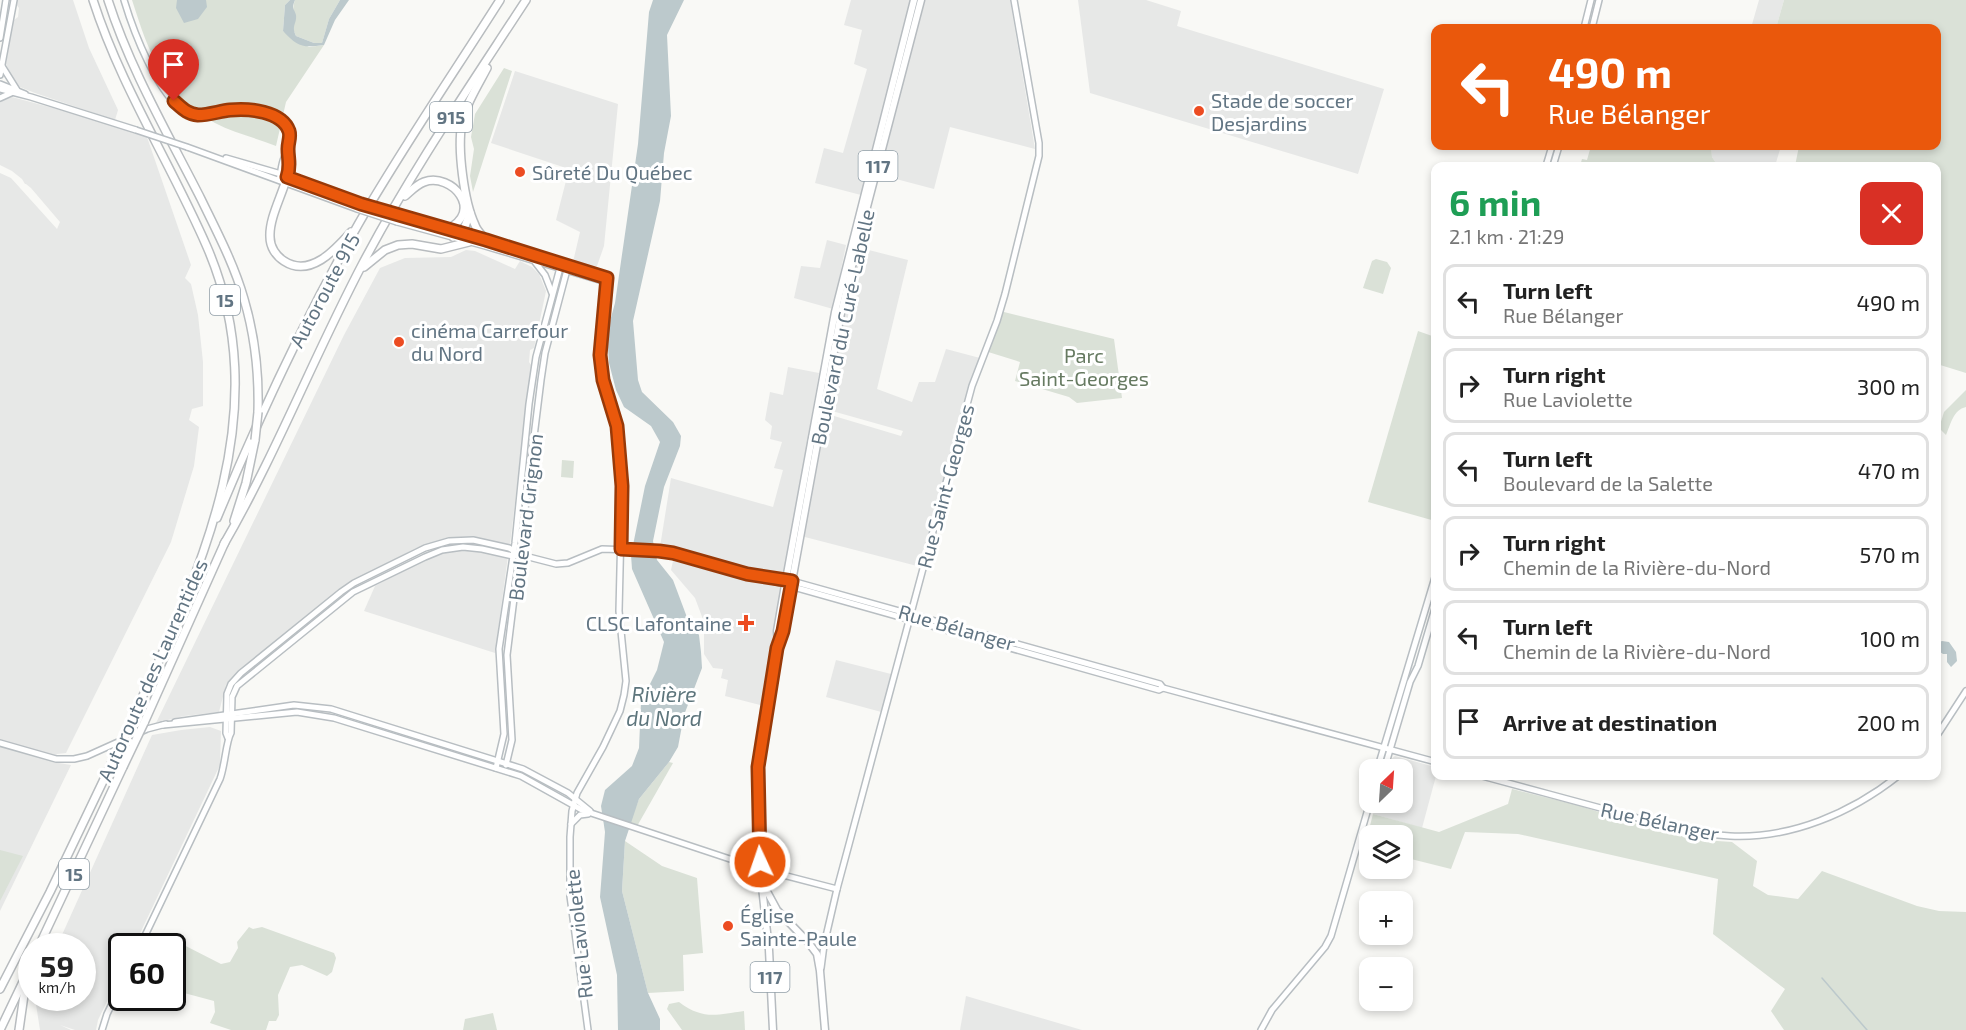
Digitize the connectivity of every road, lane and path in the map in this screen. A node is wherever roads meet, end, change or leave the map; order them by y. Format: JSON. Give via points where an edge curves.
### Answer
{"nodes":[{"id":1,"x":6,"y":0,"type":"edge"},
{"id":2,"x":14,"y":0,"type":"edge"},
{"id":3,"x":93,"y":0,"type":"edge"},
{"id":4,"x":108,"y":0,"type":"edge"},
{"id":5,"x":124,"y":0,"type":"edge"},
{"id":6,"x":500,"y":0,"type":"edge"},
{"id":7,"x":526,"y":0,"type":"edge"},
{"id":8,"x":914,"y":0,"type":"edge"},
{"id":9,"x":921,"y":0,"type":"edge"},
{"id":10,"x":1014,"y":0,"type":"edge"},
{"id":11,"x":1591,"y":0,"type":"edge"},
{"id":12,"x":1599,"y":0,"type":"edge"},
{"id":13,"x":913,"y":19,"type":"junction"},
{"id":14,"x":1585,"y":24,"type":"edge"},
{"id":15,"x":1593,"y":24,"type":"edge"},
{"id":16,"x":505,"y":32,"type":"junction"},
{"id":17,"x":0,"y":38,"type":"edge"},
{"id":18,"x":2,"y":66,"type":"junction"},
{"id":19,"x":0,"y":75,"type":"edge"},
{"id":20,"x":0,"y":84,"type":"edge"},
{"id":21,"x":0,"y":89,"type":"edge"},
{"id":22,"x":14,"y":92,"type":"junction"},
{"id":23,"x":0,"y":98,"type":"edge"},
{"id":24,"x":283,"y":179,"type":"junction"},
{"id":25,"x":398,"y":202,"type":"junction"},
{"id":26,"x":470,"y":213,"type":"junction"},
{"id":27,"x":398,"y":219,"type":"junction"},
{"id":28,"x":360,"y":222,"type":"junction"},
{"id":29,"x":447,"y":229,"type":"junction"},
{"id":30,"x":456,"y":235,"type":"junction"},
{"id":31,"x":486,"y":240,"type":"junction"},
{"id":32,"x":469,"y":242,"type":"junction"},
{"id":33,"x":535,"y":262,"type":"junction"},
{"id":34,"x":564,"y":267,"type":"junction"},
{"id":35,"x":359,"y":270,"type":"junction"},
{"id":36,"x":552,"y":293,"type":"junction"},
{"id":37,"x":207,"y":542,"type":"junction"},
{"id":38,"x":224,"y":544,"type":"junction"},
{"id":39,"x":621,"y":549,"type":"junction"},
{"id":40,"x":513,"y":553,"type":"junction"},
{"id":41,"x":521,"y":555,"type":"junction"},
{"id":42,"x":788,"y":583,"type":"junction"},
{"id":43,"x":1431,"y":591,"type":"edge"},
{"id":44,"x":910,"y":617,"type":"junction"},
{"id":45,"x":1431,"y":622,"type":"edge"},
{"id":46,"x":1966,"y":691,"type":"edge"},
{"id":47,"x":229,"y":717,"type":"junction"},
{"id":48,"x":1941,"y":729,"type":"edge"},
{"id":49,"x":0,"y":743,"type":"edge"},
{"id":50,"x":1384,"y":748,"type":"junction"},
{"id":51,"x":1391,"y":750,"type":"junction"},
{"id":52,"x":1380,"y":759,"type":"edge"},
{"id":53,"x":1388,"y":759,"type":"edge"},
{"id":54,"x":498,"y":761,"type":"junction"},
{"id":55,"x":1431,"y":761,"type":"edge"},
{"id":56,"x":507,"y":764,"type":"junction"},
{"id":57,"x":496,"y":768,"type":"junction"},
{"id":58,"x":505,"y":771,"type":"junction"},
{"id":59,"x":1497,"y":780,"type":"edge"},
{"id":60,"x":1892,"y":780,"type":"edge"},
{"id":61,"x":574,"y":802,"type":"junction"},
{"id":62,"x":1367,"y":813,"type":"edge"},
{"id":63,"x":595,"y":815,"type":"junction"},
{"id":64,"x":570,"y":825,"type":"junction"},
{"id":65,"x":760,"y":868,"type":"junction"},
{"id":66,"x":761,"y":880,"type":"junction"},
{"id":67,"x":837,"y":889,"type":"junction"},
{"id":68,"x":785,"y":918,"type":"junction"},
{"id":69,"x":766,"y":924,"type":"junction"},
{"id":70,"x":45,"y":933,"type":"edge"},
{"id":71,"x":146,"y":933,"type":"edge"},
{"id":72,"x":820,"y":971,"type":"junction"},
{"id":73,"x":0,"y":989,"type":"edge"},
{"id":74,"x":18,"y":992,"type":"edge"},
{"id":75,"x":22,"y":1011,"type":"edge"},
{"id":76,"x":109,"y":1011,"type":"edge"},
{"id":77,"x":0,"y":1030,"type":"edge"},
{"id":78,"x":19,"y":1030,"type":"edge"},
{"id":79,"x":102,"y":1030,"type":"edge"},
{"id":80,"x":588,"y":1030,"type":"edge"},
{"id":81,"x":772,"y":1030,"type":"edge"},
{"id":82,"x":825,"y":1030,"type":"edge"},
{"id":83,"x":1261,"y":1030,"type":"edge"}],
"edges":[{"from":1,"to":17,"type":"street"},
{"from":2,"to":18,"type":"street"},
{"from":3,"to":37,"type":"highway","name":"Autoroute des Laurentides","number":"15","via":[[117,65],[207,248],[228,313],[235,360],[235,408],[225,473]]},
{"from":4,"to":38,"type":"highway","name":"Autoroute des Laurentides","number":"15","bridge":true,"via":[[131,59],[219,236],[237,278],[254,340],[258,375],[255,440],[243,496]]},
{"from":5,"to":24,"type":"street","via":[[154,73],[183,109],[197,115],[245,109],[272,115],[283,122],[290,136],[290,162]]},
{"from":6,"to":28,"type":"highway","name":"Autoroute 915","number":"915"},
{"from":7,"to":16,"type":"highway","name":"Autoroute 915","number":"915"},
{"from":8,"to":13,"type":"main road","name":"Boulevard du Curé-Labelle","number":"117"},
{"from":9,"to":13,"type":"main road","name":"Boulevard du Curé-Labelle","number":"117"},
{"from":10,"to":44,"type":"street","name":"Rue Saint-Georges","via":[[1039,156],[1005,294],[972,386]]},
{"from":11,"to":14,"type":"street"},
{"from":12,"to":15,"type":"street"},
{"from":13,"to":42,"type":"main road","name":"Boulevard du Curé-Labelle","number":"117","via":[[841,313]]},
{"from":16,"to":25,"type":"highway","name":"Autoroute 915","number":"915"},
{"from":16,"to":26,"type":"highway","via":[[462,125],[462,167]]},
{"from":18,"to":19,"type":"street"},
{"from":18,"to":22,"type":"street"},
{"from":20,"to":22,"type":"street"},
{"from":21,"to":22,"type":"street"},
{"from":22,"to":23,"type":"street"},
{"from":22,"to":24,"type":"street","bridge":true},
{"from":24,"to":27,"type":"street","bridge":true},
{"from":24,"to":28,"type":"highway","via":[[270,236],[276,254],[287,263],[303,266],[320,261]]},
{"from":25,"to":29,"type":"highway","via":[[427,181],[449,184],[461,197],[464,210],[460,222]]},
{"from":25,"to":35,"type":"highway","name":"Autoroute 915","number":"915"},
{"from":26,"to":30,"type":"highway","via":[[467,224]]},
{"from":26,"to":31,"type":"highway"},
{"from":27,"to":29,"type":"street"},
{"from":27,"to":30,"type":"street"},
{"from":28,"to":37,"type":"highway","name":"Autoroute 915","number":"915","via":[[280,373]]},
{"from":29,"to":30,"type":"street"},
{"from":30,"to":31,"type":"street"},
{"from":30,"to":32,"type":"street"},
{"from":31,"to":34,"type":"street"},
{"from":32,"to":33,"type":"street"},
{"from":32,"to":35,"type":"highway","via":[[441,249],[398,245]]},
{"from":33,"to":34,"type":"street"},
{"from":33,"to":36,"type":"street"},
{"from":34,"to":36,"type":"street","name":"Boulevard Grignon"},
{"from":34,"to":39,"type":"street","name":"Rue Laviolette","via":[[606,280],[600,355],[617,426],[622,486]]},
{"from":34,"to":41,"type":"street","name":"Boulevard Grignon","via":[[542,366]]},
{"from":35,"to":38,"type":"highway","name":"Autoroute 915","number":"915"},
{"from":36,"to":40,"type":"street","name":"Boulevard Grignon","via":[[535,363]]},
{"from":37,"to":73,"type":"highway","name":"Autoroute des Laurentides","number":"15","bridge":true,"via":[[186,602],[128,728]]},
{"from":38,"to":70,"type":"highway","name":"Autoroute des Laurentides","number":"15","bridge":true},
{"from":39,"to":41,"type":"street","name":"Rue Bélanger","via":[[596,551],[562,564]]},
{"from":39,"to":42,"type":"street","name":"Rue Bélanger","via":[[659,551]]},
{"from":39,"to":61,"type":"street","name":"Rue Laviolette","via":[[619,611],[624,695],[611,733]]},
{"from":40,"to":41,"type":"street"},
{"from":40,"to":47,"type":"street","via":[[474,547],[442,550],[361,587],[241,682],[233,693]]},
{"from":40,"to":54,"type":"street","name":"Boulevard Grignon","via":[[499,650],[504,734]]},
{"from":41,"to":56,"type":"street","name":"Boulevard Grignon","via":[[507,655],[512,740]]},
{"from":42,"to":44,"type":"street","name":"Rue Bélanger"},
{"from":42,"to":65,"type":"main road","number":"117","via":[[777,631],[758,767]]},
{"from":43,"to":50,"type":"street"},
{"from":44,"to":50,"type":"street","name":"Rue Bélanger"},
{"from":44,"to":67,"type":"street","name":"Rue Saint-Georges"},
{"from":45,"to":51,"type":"street"},
{"from":46,"to":48,"type":"street"},
{"from":47,"to":49,"type":"street","via":[[147,729],[74,759],[56,759]]},
{"from":47,"to":54,"type":"street","via":[[294,705],[331,710]]},
{"from":47,"to":57,"type":"street","via":[[297,712],[323,715]]},
{"from":47,"to":71,"type":"street","via":[[231,733],[225,766]]},
{"from":50,"to":51,"type":"street","name":"Rue Bélanger"},
{"from":50,"to":52,"type":"street"},
{"from":51,"to":53,"type":"street"},
{"from":51,"to":55,"type":"street","name":"Rue Bélanger"},
{"from":54,"to":56,"type":"street"},
{"from":54,"to":57,"type":"street","name":"Boulevard Grignon"},
{"from":56,"to":58,"type":"street","name":"Boulevard Grignon"},
{"from":56,"to":61,"type":"street","via":[[528,771]]},
{"from":57,"to":58,"type":"street"},
{"from":58,"to":61,"type":"street"},
{"from":59,"to":60,"type":"street","name":"Rue Bélanger","via":[[1672,827],[1731,836],[1776,833],[1811,825]]},
{"from":61,"to":63,"type":"street"},
{"from":61,"to":64,"type":"street","name":"Rue Laviolette"},
{"from":62,"to":83,"type":"street","via":[[1331,936],[1272,1010]]},
{"from":63,"to":64,"type":"street","via":[[579,815]]},
{"from":63,"to":65,"type":"street"},
{"from":64,"to":80,"type":"street","name":"Rue Laviolette","via":[[570,896]]},
{"from":65,"to":66,"type":"main road","number":"117"},
{"from":65,"to":67,"type":"street"},
{"from":66,"to":68,"type":"main road","name":"Rue Saint-Georges","number":"117"},
{"from":66,"to":69,"type":"main road","number":"117"},
{"from":67,"to":72,"type":"street","name":"Rue Saint-Georges"},
{"from":68,"to":69,"type":"main road","via":[[771,916]]},
{"from":68,"to":72,"type":"main road","name":"Rue Saint-Georges","number":"117","via":[[817,954]]},
{"from":69,"to":81,"type":"main road","number":"117"},
{"from":72,"to":82,"type":"main road","name":"Rue Saint-Georges","number":"117"},
{"from":74,"to":77,"type":"highway"},
{"from":75,"to":78,"type":"highway"},
{"from":76,"to":79,"type":"street"}]}
